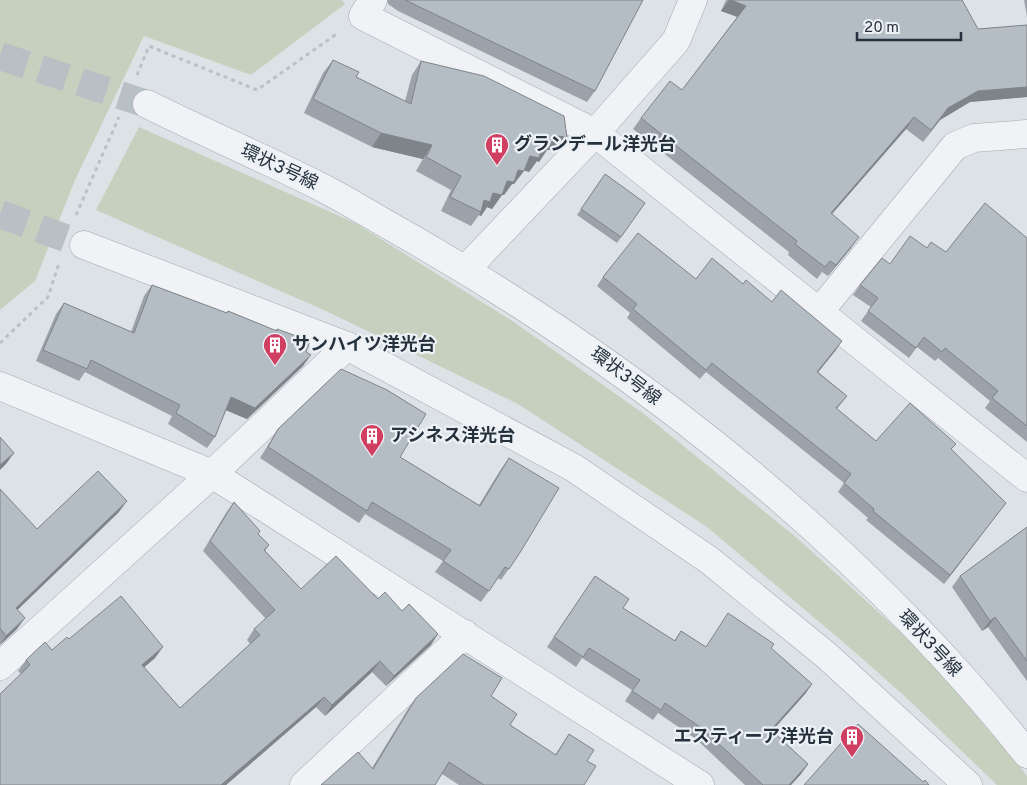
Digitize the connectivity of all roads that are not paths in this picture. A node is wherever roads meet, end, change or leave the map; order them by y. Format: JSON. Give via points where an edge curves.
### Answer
{"nodes":[{"id":1,"x":373,"y":0,"type":"edge"},
{"id":2,"x":693,"y":0,"type":"edge"},
{"id":3,"x":146,"y":104,"type":"tunnel mouth"},
{"id":4,"x":595,"y":133,"type":"junction"},
{"id":5,"x":1027,"y":134,"type":"edge"},
{"id":6,"x":84,"y":245,"type":"tunnel mouth"},
{"id":7,"x":466,"y":270,"type":"junction"},
{"id":8,"x":819,"y":312,"type":"junction"},
{"id":9,"x":347,"y":346,"type":"junction"},
{"id":10,"x":0,"y":386,"type":"edge"},
{"id":11,"x":212,"y":474,"type":"junction"},
{"id":12,"x":1027,"y":478,"type":"edge"},
{"id":13,"x":466,"y":634,"type":"junction"},
{"id":14,"x":0,"y":666,"type":"edge"},
{"id":15,"x":1027,"y":754,"type":"edge"},
{"id":16,"x":304,"y":785,"type":"edge"},
{"id":17,"x":700,"y":785,"type":"edge"},
{"id":18,"x":968,"y":785,"type":"edge"}],
"edges":[{"from":1,"to":4,"type":"street","via":[[363,16]]},
{"from":2,"to":4,"type":"street","via":[[676,41]]},
{"from":3,"to":7,"type":"street","name":"環状3号線","via":[[318,186]]},
{"from":4,"to":7,"type":"street"},
{"from":4,"to":8,"type":"street"},
{"from":5,"to":8,"type":"street","via":[[974,138],[955,146]]},
{"from":6,"to":9,"type":"street"},
{"from":7,"to":15,"type":"street","name":"環状3号線","via":[[569,335],[714,444],[829,542],[930,643]]},
{"from":8,"to":12,"type":"street"},
{"from":9,"to":11,"type":"street"},
{"from":9,"to":18,"type":"street","via":[[574,468],[709,560],[826,655]]},
{"from":10,"to":11,"type":"street"},
{"from":11,"to":13,"type":"street"},
{"from":11,"to":14,"type":"street"},
{"from":13,"to":16,"type":"street"},
{"from":13,"to":17,"type":"street"}]}
